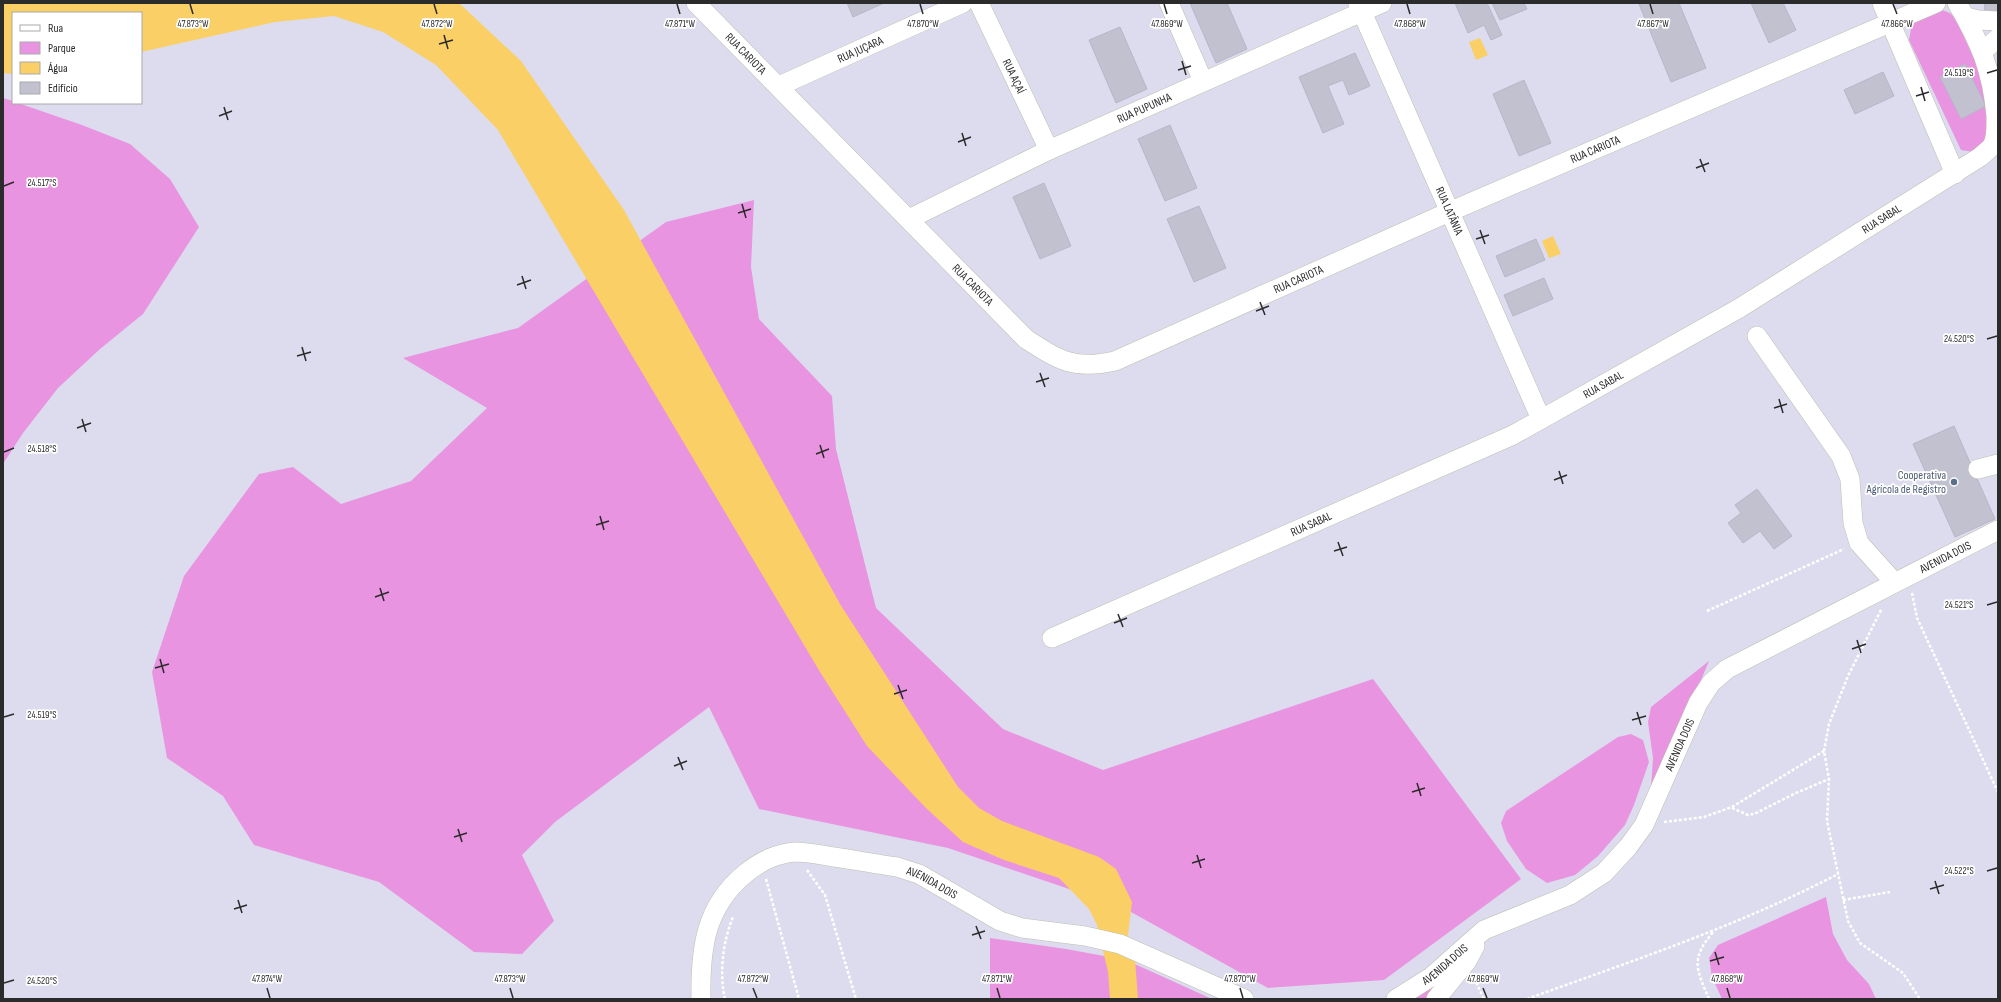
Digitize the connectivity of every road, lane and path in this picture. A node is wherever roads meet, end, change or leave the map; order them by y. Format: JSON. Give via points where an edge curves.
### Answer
{"nodes":[{"id":1,"x":696,"y":3,"type":"edge"},
{"id":2,"x":963,"y":3,"type":"edge"},
{"id":3,"x":979,"y":3,"type":"edge"},
{"id":4,"x":1168,"y":3,"type":"edge"},
{"id":5,"x":1382,"y":3,"type":"edge"},
{"id":6,"x":1882,"y":3,"type":"edge"},
{"id":7,"x":1936,"y":3,"type":"edge"},
{"id":8,"x":1360,"y":7,"type":"edge"},
{"id":9,"x":1962,"y":10,"type":"edge"},
{"id":10,"x":1890,"y":22,"type":"junction"},
{"id":11,"x":1998,"y":22,"type":"edge"},
{"id":12,"x":1998,"y":38,"type":"edge"},
{"id":13,"x":1982,"y":52,"type":"junction"},
{"id":14,"x":1203,"y":81,"type":"junction"},
{"id":15,"x":779,"y":86,"type":"junction"},
{"id":16,"x":1049,"y":150,"type":"junction"},
{"id":17,"x":1955,"y":174,"type":"junction"},
{"id":18,"x":1449,"y":212,"type":"junction"},
{"id":19,"x":909,"y":219,"type":"junction"},
{"id":20,"x":1757,"y":336,"type":"dead end"},
{"id":21,"x":1541,"y":419,"type":"junction"},
{"id":22,"x":1998,"y":464,"type":"edge"},
{"id":23,"x":1978,"y":469,"type":"dead end"},
{"id":24,"x":1998,"y":530,"type":"edge"},
{"id":25,"x":1859,"y":543,"type":"junction"},
{"id":26,"x":1902,"y":578,"type":"junction"},
{"id":27,"x":1882,"y":609,"type":"dead end"},
{"id":28,"x":1707,"y":610,"type":"dead end"},
{"id":29,"x":1052,"y":638,"type":"dead end"},
{"id":30,"x":1824,"y":752,"type":"junction"},
{"id":31,"x":1829,"y":779,"type":"junction"},
{"id":32,"x":1998,"y":792,"type":"edge"},
{"id":33,"x":1732,"y":807,"type":"junction"},
{"id":34,"x":1644,"y":825,"type":"junction"},
{"id":35,"x":803,"y":867,"type":"dead end"},
{"id":36,"x":1838,"y":874,"type":"junction"},
{"id":37,"x":760,"y":882,"type":"dead end"},
{"id":38,"x":1890,"y":892,"type":"dead end"},
{"id":39,"x":1843,"y":900,"type":"junction"},
{"id":40,"x":734,"y":914,"type":"dead end"},
{"id":41,"x":1484,"y":930,"type":"junction"},
{"id":42,"x":1715,"y":930,"type":"junction"},
{"id":43,"x":701,"y":999,"type":"edge"},
{"id":44,"x":725,"y":999,"type":"edge"},
{"id":45,"x":799,"y":999,"type":"edge"},
{"id":46,"x":856,"y":999,"type":"edge"},
{"id":47,"x":1244,"y":999,"type":"edge"},
{"id":48,"x":1396,"y":999,"type":"edge"},
{"id":49,"x":1436,"y":999,"type":"edge"},
{"id":50,"x":1527,"y":999,"type":"edge"},
{"id":51,"x":1709,"y":999,"type":"edge"},
{"id":52,"x":1920,"y":999,"type":"edge"}],
"edges":[{"from":1,"to":15,"type":"street","name":"RUA CARIOTA"},
{"from":2,"to":15,"type":"street","name":"RUA JUÇARA"},
{"from":3,"to":16,"type":"street","name":"RUA AÇAÍ"},
{"from":4,"to":14,"type":"street"},
{"from":5,"to":8,"type":"street","name":"RUA PUPUNHA"},
{"from":6,"to":10,"type":"street"},
{"from":7,"to":10,"type":"street","name":"RUA CARIOTA"},
{"from":8,"to":14,"type":"street","name":"RUA PUPUNHA"},
{"from":8,"to":18,"type":"street","name":"RUA LATÂNIA"},
{"from":9,"to":11,"type":"street","via":[[1978,20]]},
{"from":9,"to":13,"type":"street","name":"RUA SABAL"},
{"from":10,"to":17,"type":"street"},
{"from":10,"to":18,"type":"street","name":"RUA CARIOTA"},
{"from":12,"to":13,"type":"street"},
{"from":13,"to":17,"type":"street","name":"RUA SABAL","via":[[1993,86],[1995,138],[1991,147]]},
{"from":14,"to":16,"type":"street","name":"RUA PUPUNHA"},
{"from":15,"to":19,"type":"street","name":"RUA CARIOTA"},
{"from":16,"to":19,"type":"street","name":"RUA PUPUNHA"},
{"from":17,"to":21,"type":"street","name":"RUA SABAL","via":[[1738,309]]},
{"from":18,"to":19,"type":"street","name":"RUA CARIOTA","via":[[1115,360],[1085,365],[1070,363],[1053,356],[1026,340]]},
{"from":18,"to":21,"type":"street","name":"RUA LATÂNIA"},
{"from":20,"to":25,"type":"street","via":[[1841,456],[1850,480],[1853,523]]},
{"from":21,"to":29,"type":"street","name":"RUA SABAL","via":[[1482,450]]},
{"from":22,"to":23,"type":"street"},
{"from":24,"to":26,"type":"street","name":"AVENIDA DOIS"},
{"from":25,"to":26,"type":"street"},
{"from":25,"to":28,"type":"path"},
{"from":26,"to":32,"type":"path","via":[[1917,618]]},
{"from":26,"to":34,"type":"street","name":"AVENIDA DOIS","via":[[1727,669],[1711,683],[1698,703]]},
{"from":27,"to":30,"type":"path","via":[[1848,676],[1829,724]]},
{"from":30,"to":31,"type":"path"},
{"from":30,"to":33,"type":"path"},
{"from":31,"to":33,"type":"path","via":[[1754,814],[1748,815]]},
{"from":31,"to":36,"type":"path","via":[[1827,821]]},
{"from":33,"to":34,"type":"path","via":[[1704,817]]},
{"from":34,"to":41,"type":"street","name":"AVENIDA DOIS","via":[[1604,873],[1570,895]]},
{"from":35,"to":46,"type":"path","via":[[809,871],[825,895]]},
{"from":36,"to":39,"type":"path"},
{"from":36,"to":42,"type":"path","via":[[1796,896]]},
{"from":37,"to":45,"type":"path","via":[[765,877]]},
{"from":38,"to":39,"type":"path"},
{"from":39,"to":52,"type":"path","via":[[1848,921],[1860,943],[1903,973]]},
{"from":40,"to":44,"type":"path","via":[[725,936],[722,989]]},
{"from":41,"to":48,"type":"street","name":"AVENIDA DOIS","via":[[1431,977]]},
{"from":41,"to":49,"type":"street","via":[[1467,961]]},
{"from":42,"to":50,"type":"path"},
{"from":42,"to":51,"type":"path","via":[[1699,953],[1696,966]]},
{"from":43,"to":47,"type":"street","name":"AVENIDA DOIS","via":[[700,977],[704,948],[709,922],[716,906],[732,884],[758,863],[777,855],[806,852],[909,871],[951,891],[1000,921],[1022,928],[1085,936],[1120,944]]}]}
